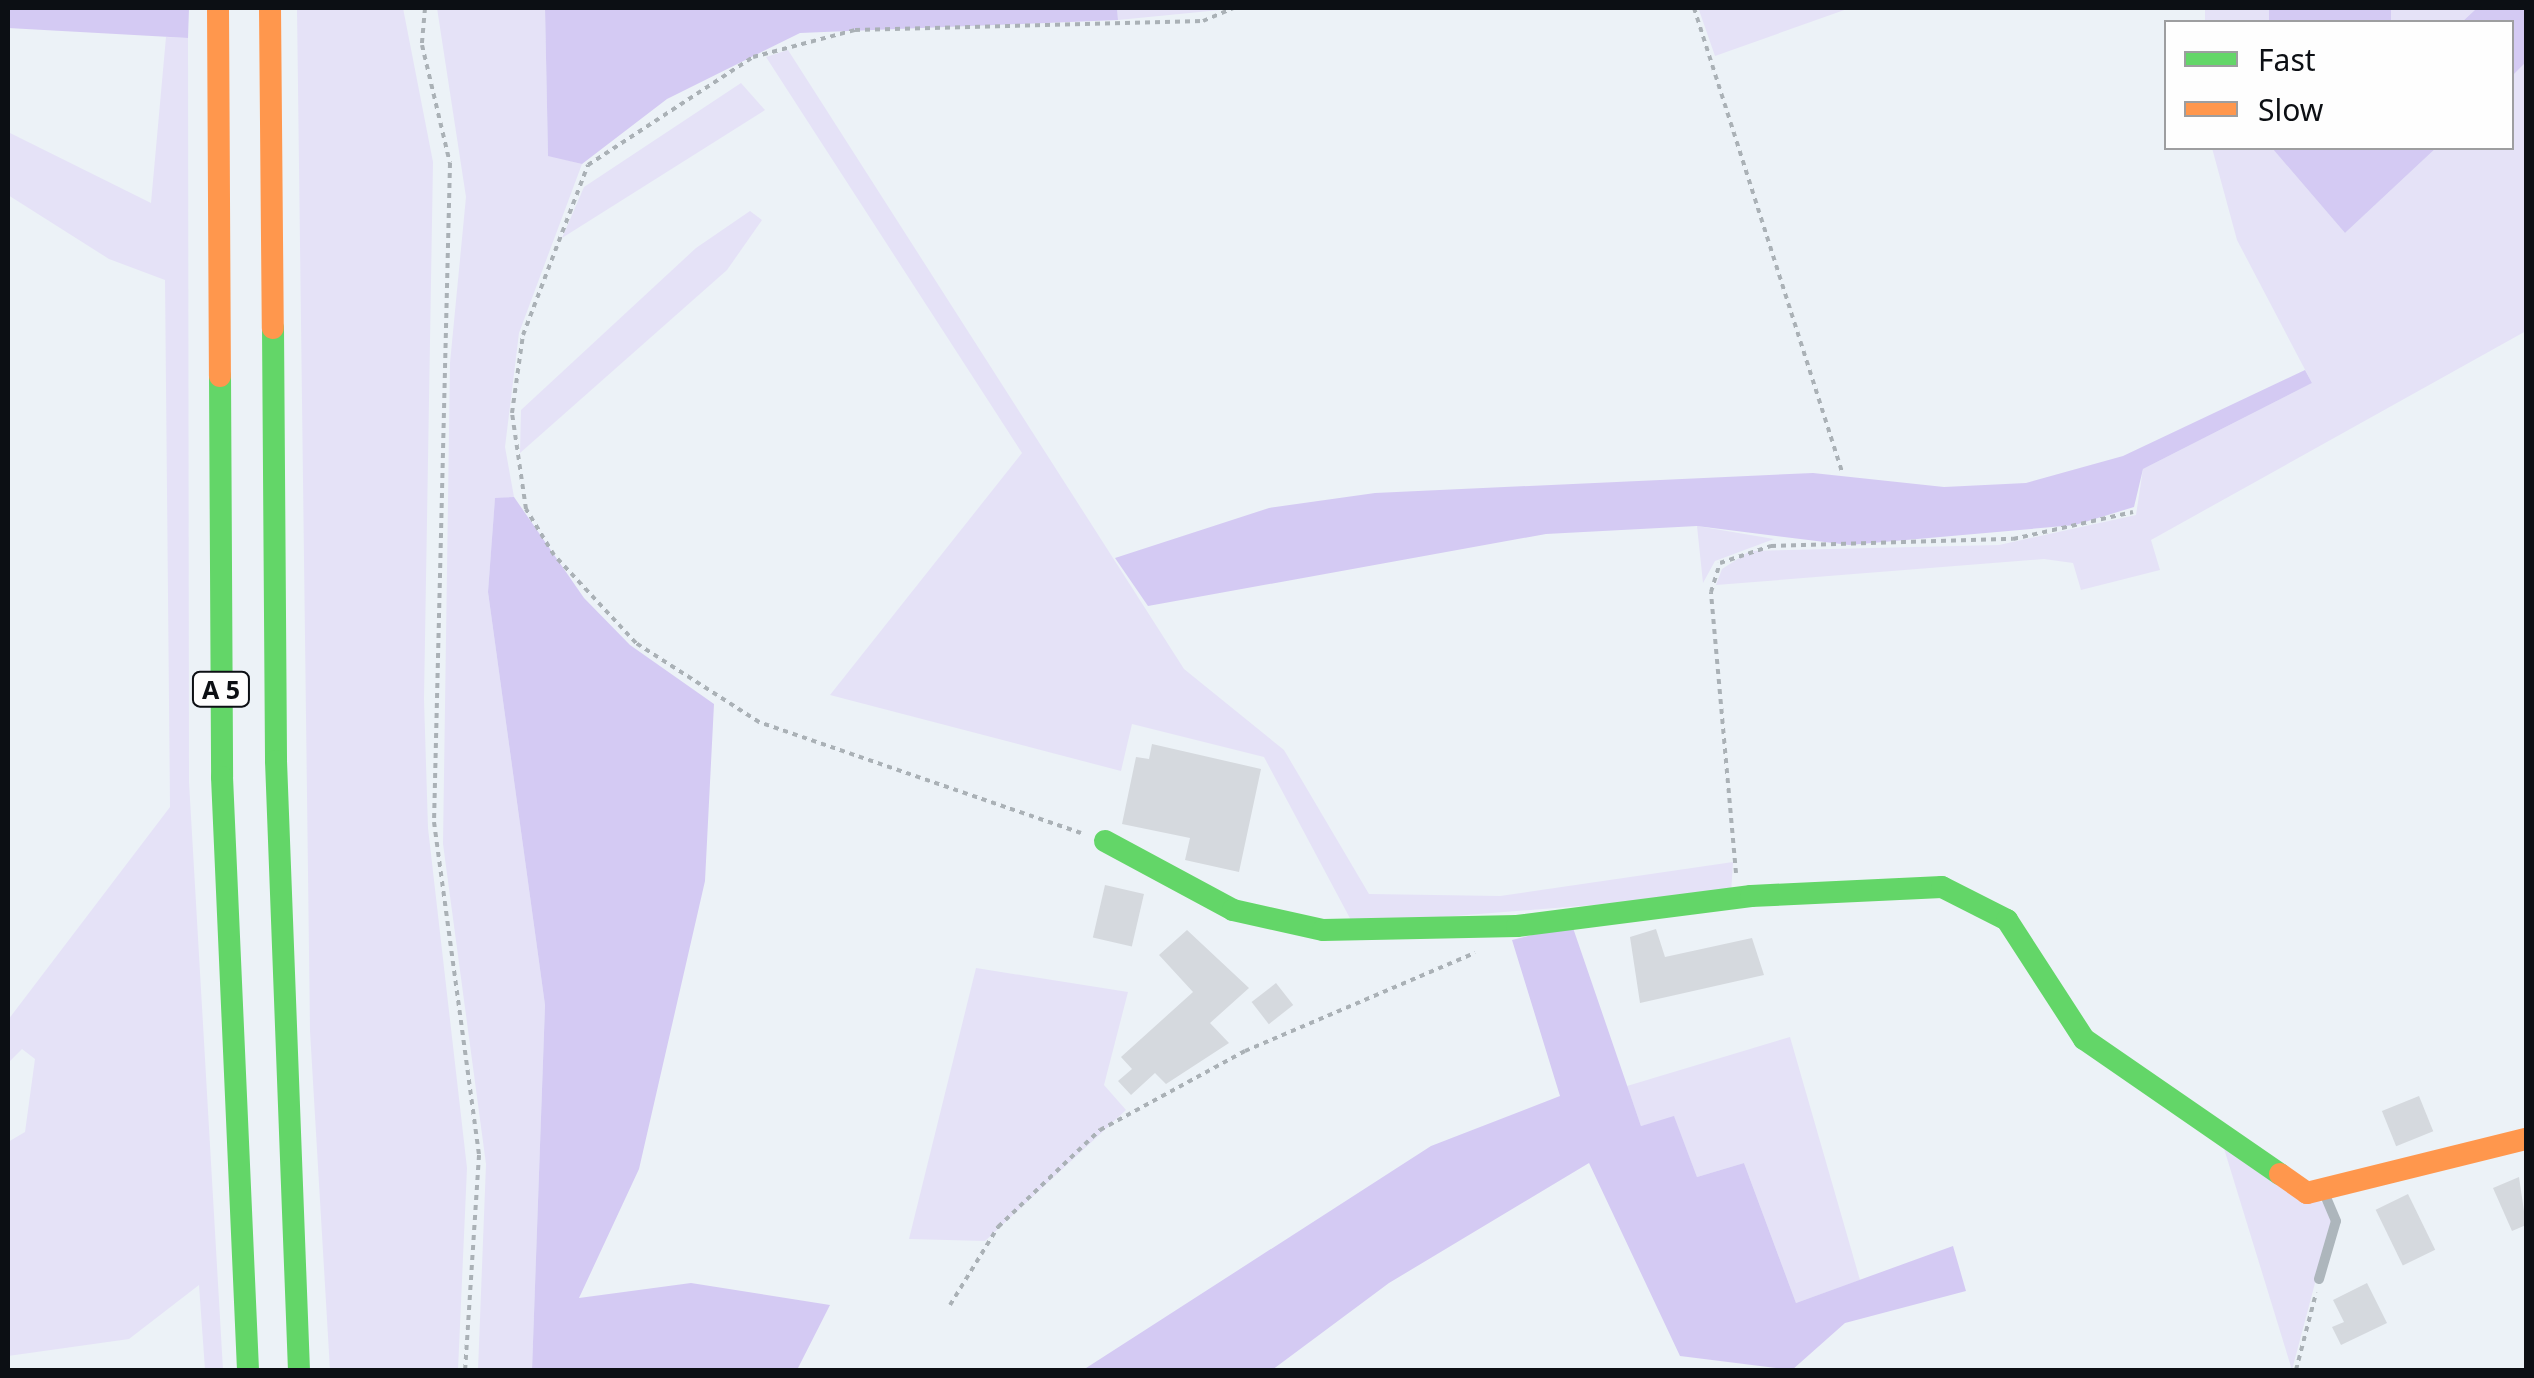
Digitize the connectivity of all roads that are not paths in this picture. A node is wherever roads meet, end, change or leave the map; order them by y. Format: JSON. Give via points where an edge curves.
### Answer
{"nodes":[{"id":1,"x":218,"y":8,"type":"edge"},
{"id":2,"x":270,"y":8,"type":"edge"},
{"id":3,"x":1105,"y":841,"type":"road end"},
{"id":4,"x":2526,"y":1139,"type":"edge"},
{"id":5,"x":2325,"y":1196,"type":"junction"},
{"id":6,"x":2319,"y":1278,"type":"road end"},
{"id":7,"x":248,"y":1370,"type":"edge"},
{"id":8,"x":299,"y":1370,"type":"edge"}],
"edges":[{"from":1,"to":7,"type":"main road","number":"A 5","via":[[222,776]]},
{"from":2,"to":8,"type":"main road","number":"A 5","via":[[266,328]]},
{"from":3,"to":5,"type":"main road","via":[[1233,910],[1323,930],[1518,926],[1736,898],[1914,886],[1968,896],[2007,920],[2084,1039],[2284,1182]]},
{"from":4,"to":5,"type":"main road"},
{"from":5,"to":6,"type":"lane","via":[[2336,1220]]}]}
